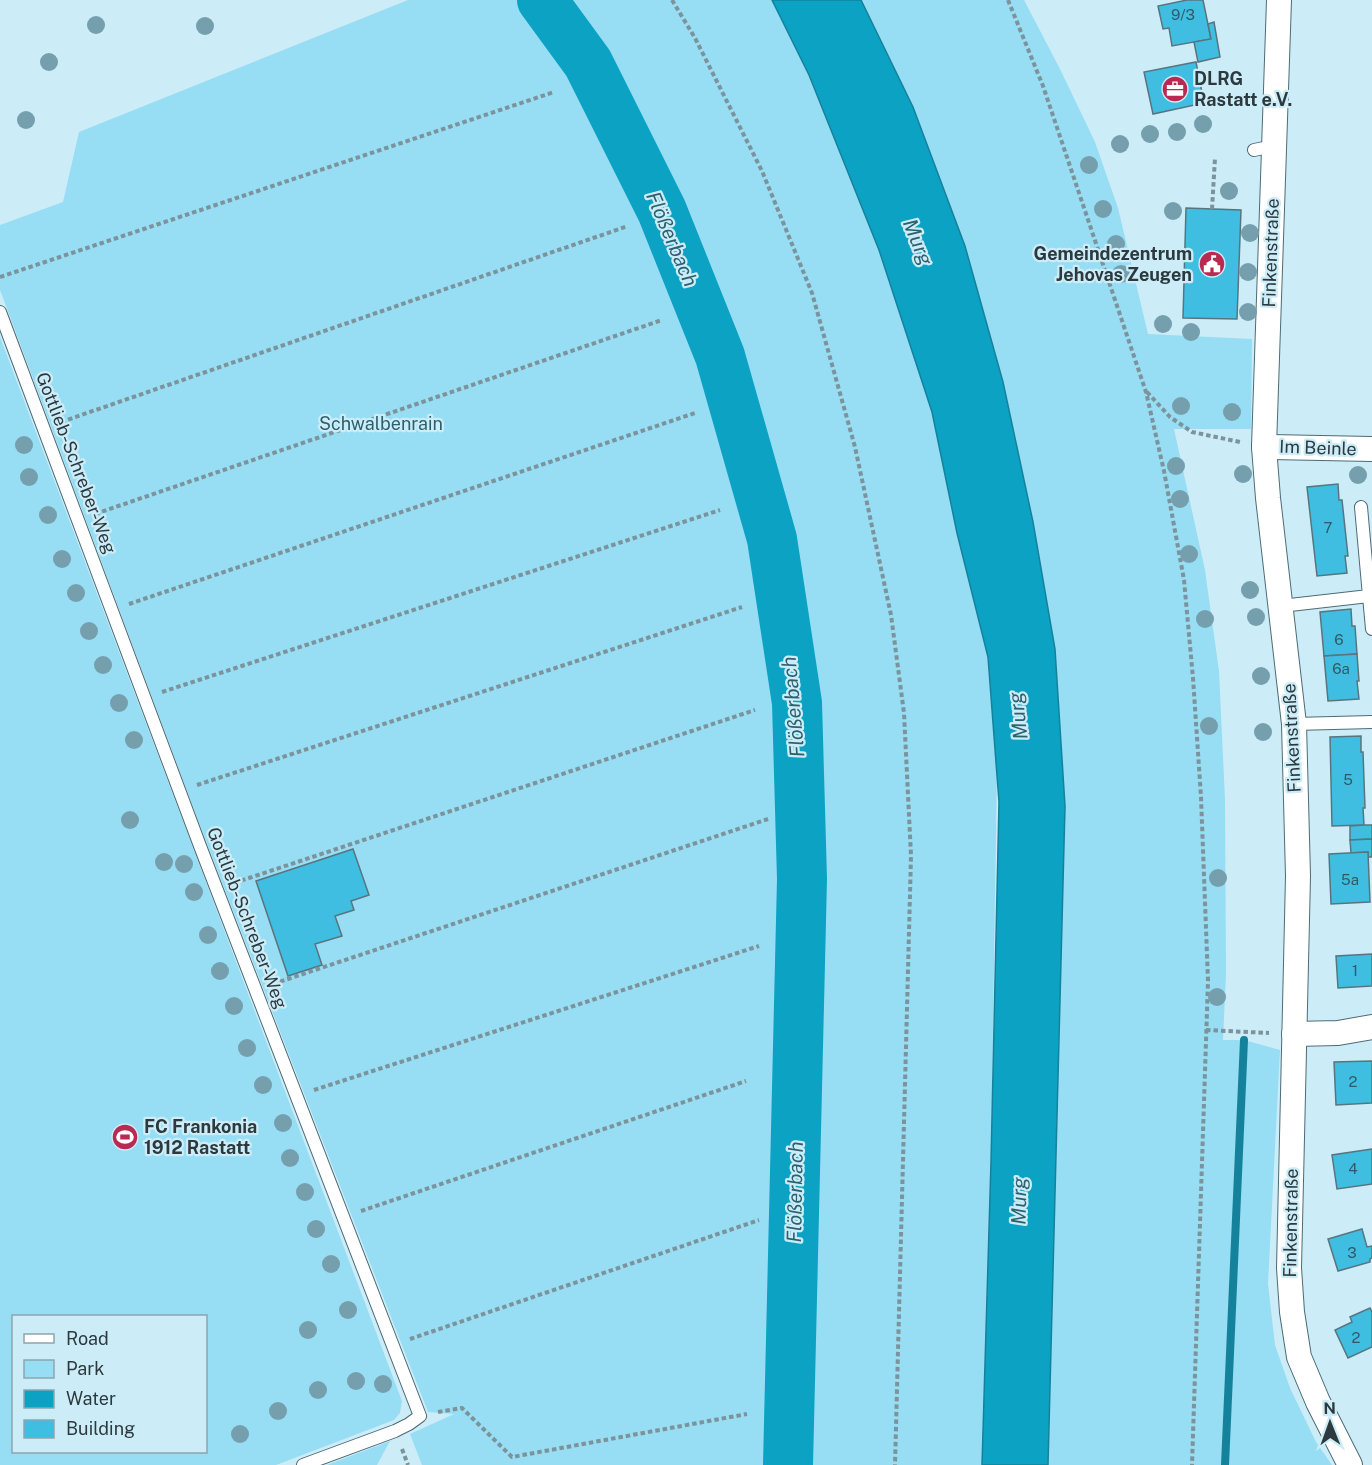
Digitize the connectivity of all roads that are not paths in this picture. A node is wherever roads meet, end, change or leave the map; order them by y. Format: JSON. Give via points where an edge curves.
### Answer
{"nodes":[{"id":1,"x":1279,"y":0,"type":"edge"},
{"id":2,"x":0,"y":312,"type":"edge"},
{"id":3,"x":1264,"y":447,"type":"junction"},
{"id":4,"x":1372,"y":449,"type":"edge"},
{"id":5,"x":1361,"y":507,"type":"dead end"},
{"id":6,"x":1369,"y":596,"type":"junction"},
{"id":7,"x":1281,"y":606,"type":"junction"},
{"id":8,"x":1372,"y":629,"type":"edge"},
{"id":9,"x":1372,"y":722,"type":"edge"},
{"id":10,"x":1294,"y":724,"type":"junction"},
{"id":11,"x":1372,"y":1027,"type":"edge"},
{"id":12,"x":1294,"y":1034,"type":"junction"},
{"id":13,"x":303,"y":1465,"type":"edge"},
{"id":14,"x":1350,"y":1465,"type":"edge"}],
"edges":[{"from":1,"to":3,"type":"street","name":"Finkenstraße","via":[[1264,148]]},
{"from":2,"to":13,"type":"lane","name":"Gottlieb-Schreber-Weg","via":[[216,889],[420,1416],[395,1431]]},
{"from":3,"to":4,"type":"street","name":"Im Beinle"},
{"from":3,"to":7,"type":"street","name":"Finkenstraße"},
{"from":5,"to":6,"type":"lane"},
{"from":6,"to":7,"type":"lane"},
{"from":6,"to":8,"type":"lane"},
{"from":7,"to":10,"type":"street","name":"Finkenstraße"},
{"from":9,"to":10,"type":"lane"},
{"from":10,"to":12,"type":"street","name":"Finkenstraße","via":[[1298,876]]},
{"from":11,"to":12,"type":"street"},
{"from":12,"to":14,"type":"street","name":"Finkenstraße","via":[[1289,1268],[1292,1312],[1299,1357]]}]}
